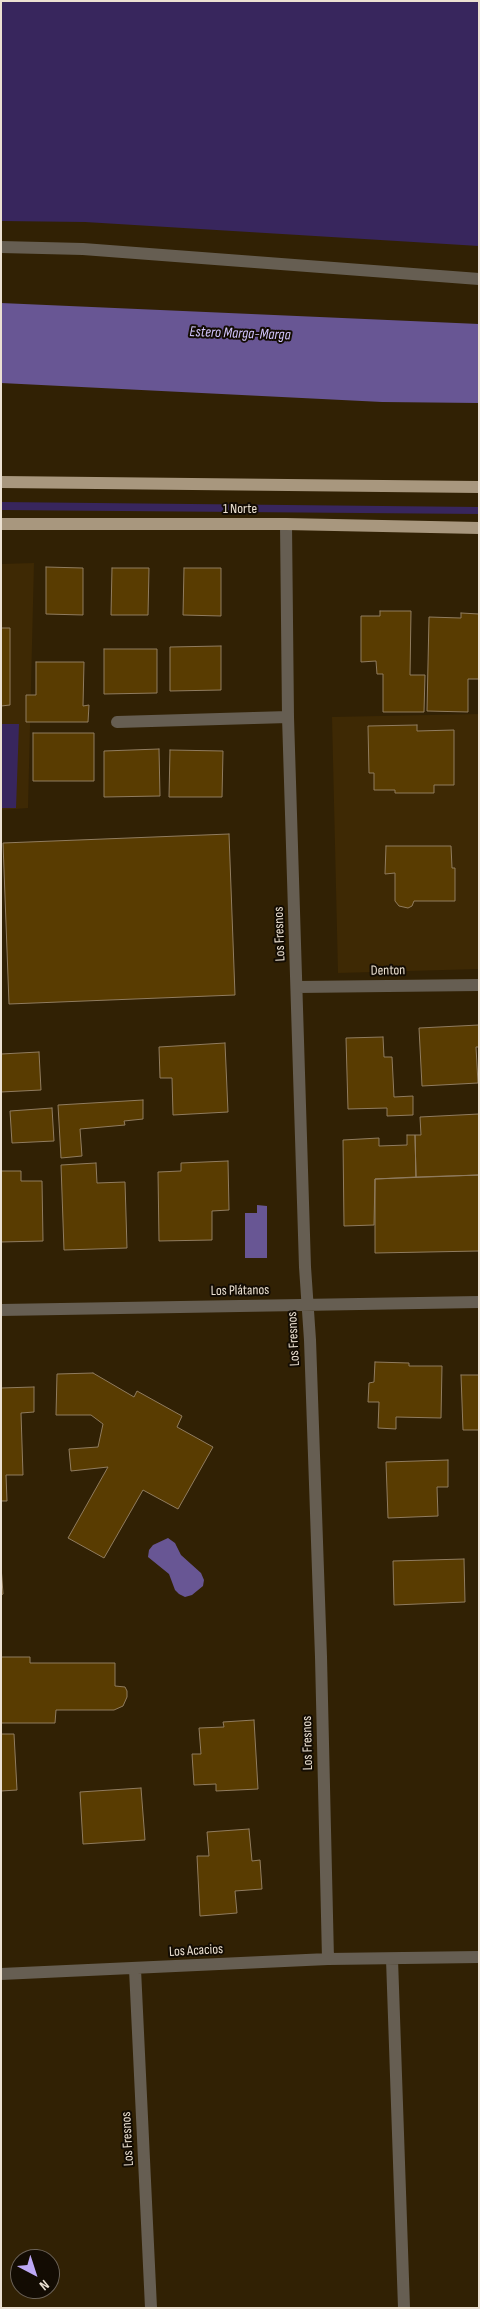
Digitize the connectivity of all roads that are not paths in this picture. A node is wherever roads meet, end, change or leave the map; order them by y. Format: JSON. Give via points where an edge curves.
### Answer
{"nodes":[{"id":1,"x":1,"y":247,"type":"edge"},
{"id":2,"x":479,"y":279,"type":"edge"},
{"id":3,"x":1,"y":482,"type":"edge"},
{"id":4,"x":479,"y":487,"type":"edge"},
{"id":5,"x":1,"y":524,"type":"edge"},
{"id":6,"x":286,"y":524,"type":"junction"},
{"id":7,"x":479,"y":528,"type":"edge"},
{"id":8,"x":288,"y":717,"type":"junction"},
{"id":9,"x":117,"y":722,"type":"dead end"},
{"id":10,"x":479,"y":985,"type":"edge"},
{"id":11,"x":297,"y":987,"type":"junction"},
{"id":12,"x":479,"y":1302,"type":"edge"},
{"id":13,"x":307,"y":1305,"type":"junction"},
{"id":14,"x":1,"y":1310,"type":"edge"},
{"id":15,"x":479,"y":1957,"type":"edge"},
{"id":16,"x":328,"y":1959,"type":"junction"},
{"id":17,"x":392,"y":1959,"type":"junction"},
{"id":18,"x":135,"y":1969,"type":"junction"},
{"id":19,"x":1,"y":1974,"type":"edge"},
{"id":20,"x":151,"y":2308,"type":"edge"},
{"id":21,"x":404,"y":2308,"type":"edge"}],
"edges":[{"from":1,"to":2,"type":"street","via":[[83,249]]},
{"from":3,"to":4,"type":"main road","name":"1 Norte"},
{"from":5,"to":6,"type":"main road","name":"1 Norte"},
{"from":6,"to":7,"type":"main road","name":"1 Norte"},
{"from":6,"to":8,"type":"street","name":"Los Fresnos"},
{"from":8,"to":9,"type":"street"},
{"from":8,"to":11,"type":"street","name":"Los Fresnos"},
{"from":10,"to":11,"type":"street","name":"Denton"},
{"from":11,"to":13,"type":"street","name":"Los Fresnos"},
{"from":12,"to":13,"type":"street","name":"Los Plátanos"},
{"from":13,"to":14,"type":"street","name":"Los Plátanos"},
{"from":13,"to":16,"type":"street","name":"Los Fresnos","via":[[321,1657]]},
{"from":15,"to":17,"type":"street","name":"Los Acacios"},
{"from":16,"to":17,"type":"street","name":"Los Acacios"},
{"from":16,"to":18,"type":"street","name":"Los Acacios"},
{"from":17,"to":21,"type":"street"},
{"from":18,"to":19,"type":"street","name":"Los Acacios"},
{"from":18,"to":20,"type":"street","name":"Los Fresnos"}]}
